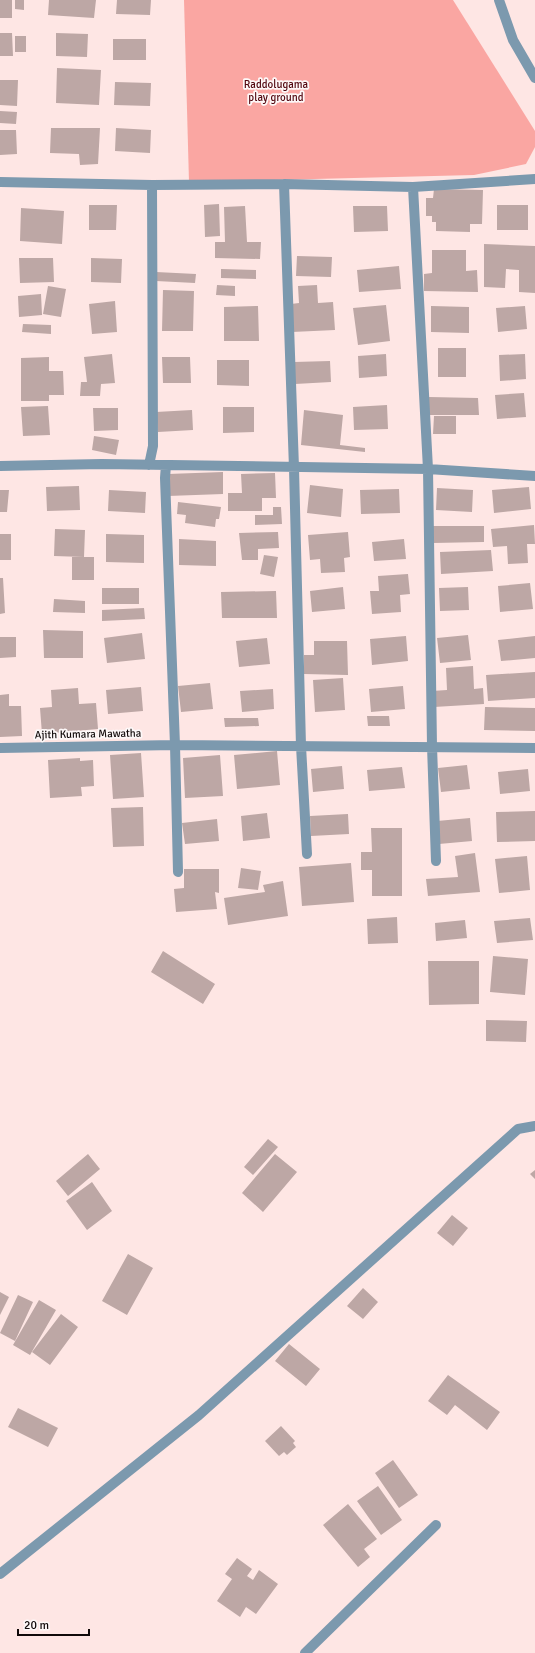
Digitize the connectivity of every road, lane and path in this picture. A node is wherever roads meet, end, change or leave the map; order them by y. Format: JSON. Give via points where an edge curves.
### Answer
{"nodes":[{"id":1,"x":499,"y":0,"type":"edge"},
{"id":2,"x":535,"y":78,"type":"edge"},
{"id":3,"x":535,"y":179,"type":"edge"},
{"id":4,"x":0,"y":182,"type":"edge"},
{"id":5,"x":284,"y":184,"type":"junction"},
{"id":6,"x":152,"y":185,"type":"junction"},
{"id":7,"x":413,"y":187,"type":"junction"},
{"id":8,"x":149,"y":465,"type":"junction"},
{"id":9,"x":166,"y":465,"type":"junction"},
{"id":10,"x":0,"y":466,"type":"edge"},
{"id":11,"x":294,"y":468,"type":"junction"},
{"id":12,"x":428,"y":469,"type":"junction"},
{"id":13,"x":535,"y":476,"type":"edge"},
{"id":14,"x":176,"y":745,"type":"junction"},
{"id":15,"x":301,"y":746,"type":"junction"},
{"id":16,"x":432,"y":746,"type":"junction"},
{"id":17,"x":0,"y":748,"type":"edge"},
{"id":18,"x":535,"y":748,"type":"edge"},
{"id":19,"x":307,"y":854,"type":"dead end"},
{"id":20,"x":436,"y":861,"type":"dead end"},
{"id":21,"x":178,"y":872,"type":"dead end"},
{"id":22,"x":535,"y":1126,"type":"edge"},
{"id":23,"x":436,"y":1525,"type":"dead end"},
{"id":24,"x":0,"y":1574,"type":"edge"},
{"id":25,"x":305,"y":1653,"type":"edge"}],
"edges":[{"from":1,"to":2,"type":"street","via":[[513,40]]},
{"from":3,"to":7,"type":"street"},
{"from":4,"to":6,"type":"street"},
{"from":5,"to":6,"type":"street"},
{"from":5,"to":7,"type":"street"},
{"from":5,"to":11,"type":"street"},
{"from":6,"to":8,"type":"street","via":[[153,446]]},
{"from":7,"to":12,"type":"street"},
{"from":8,"to":9,"type":"street"},
{"from":8,"to":10,"type":"street"},
{"from":9,"to":11,"type":"street"},
{"from":9,"to":14,"type":"street"},
{"from":11,"to":12,"type":"street"},
{"from":11,"to":15,"type":"street"},
{"from":12,"to":13,"type":"street"},
{"from":12,"to":16,"type":"street"},
{"from":14,"to":15,"type":"street","name":"Ajith Kumara Mawatha"},
{"from":14,"to":17,"type":"street","name":"Ajith Kumara Mawatha"},
{"from":14,"to":21,"type":"street"},
{"from":15,"to":16,"type":"street","name":"Ajith Kumara Mawatha"},
{"from":15,"to":19,"type":"street"},
{"from":16,"to":18,"type":"street","name":"Ajith Kumara Mawatha"},
{"from":16,"to":20,"type":"street"},
{"from":22,"to":24,"type":"street","via":[[518,1129],[199,1415]]},
{"from":23,"to":25,"type":"street"}]}
